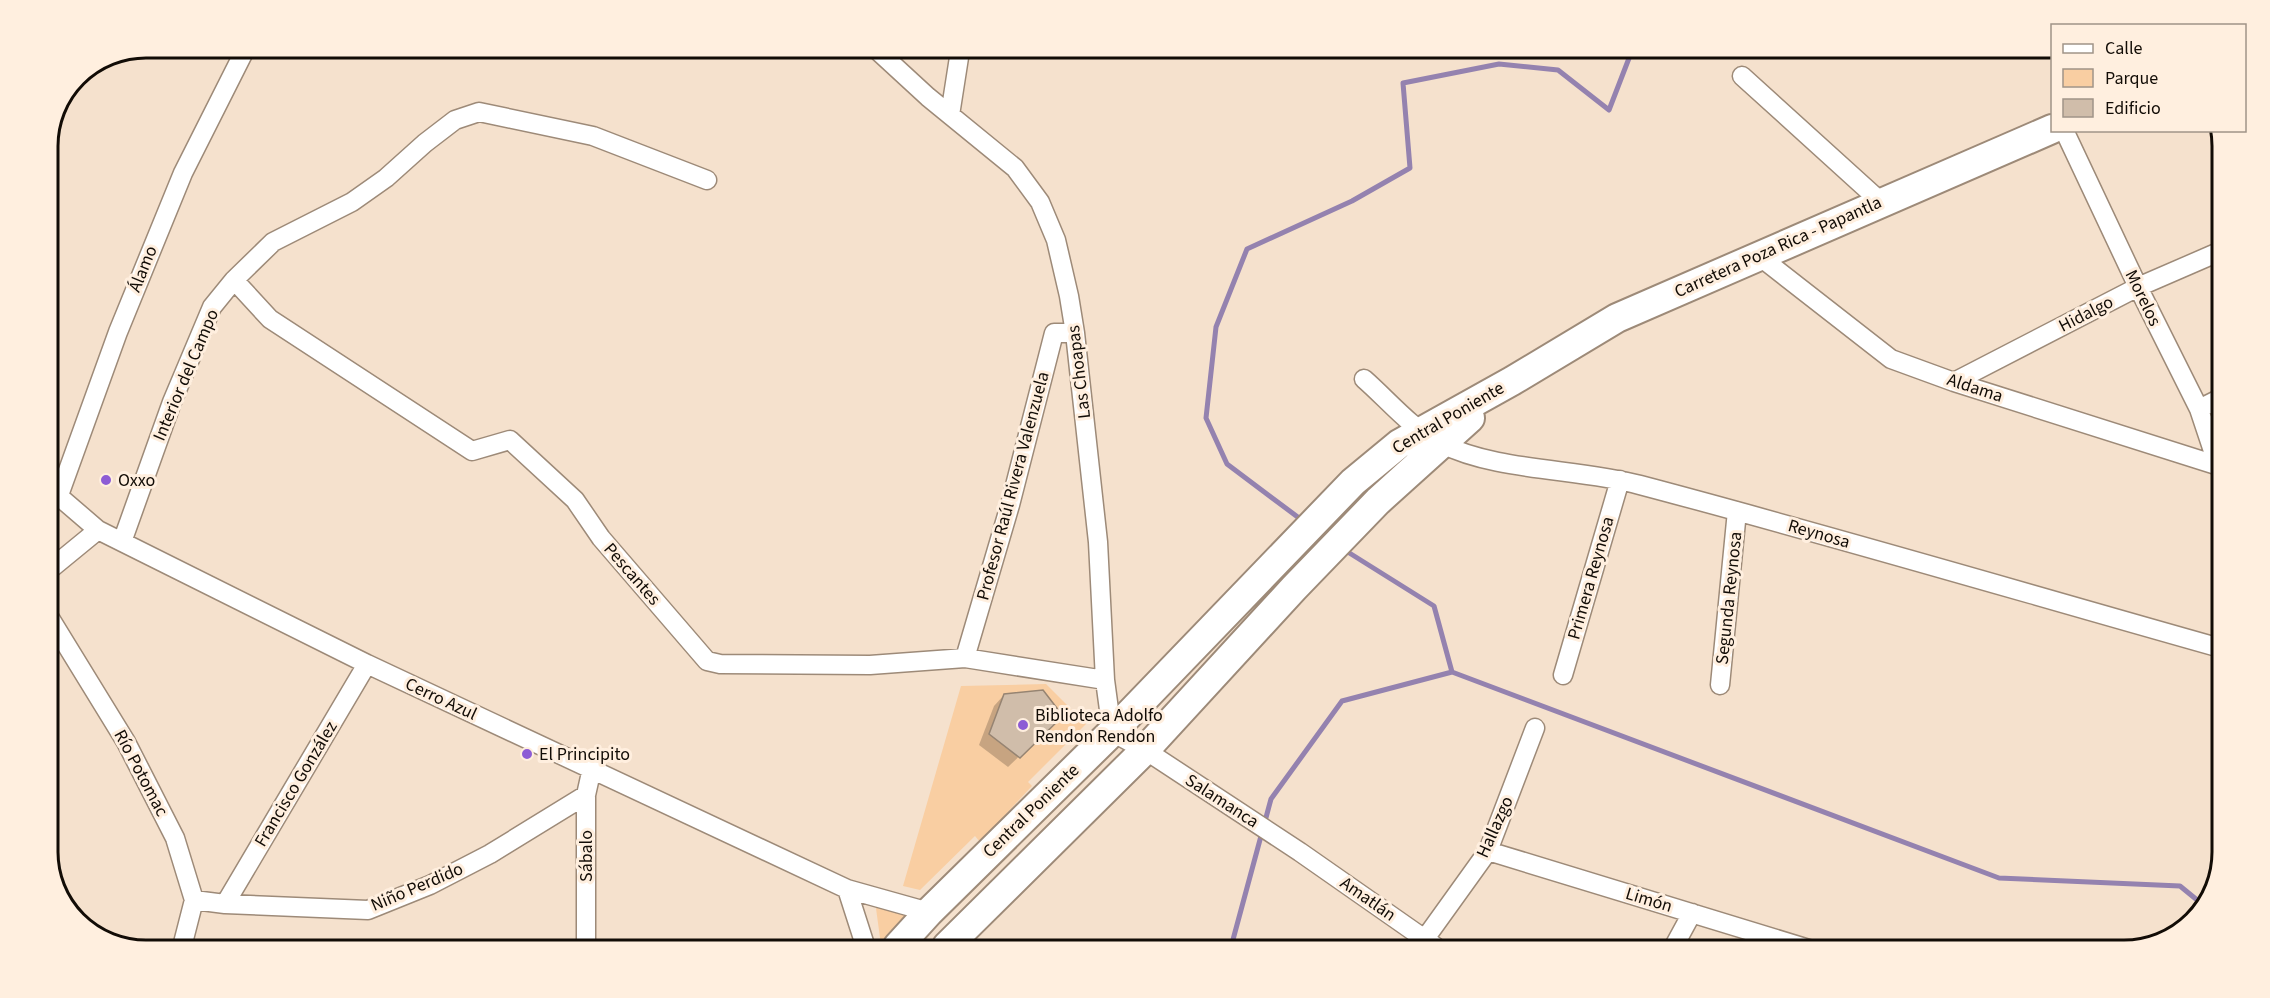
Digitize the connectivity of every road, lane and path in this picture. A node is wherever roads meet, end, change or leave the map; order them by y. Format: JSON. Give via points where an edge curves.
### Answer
{"nodes":[{"id":1,"x":240,"y":59,"type":"edge"},
{"id":2,"x":887,"y":59,"type":"edge"},
{"id":3,"x":959,"y":59,"type":"edge"},
{"id":4,"x":1742,"y":76,"type":"dead end"},
{"id":5,"x":950,"y":115,"type":"junction"},
{"id":6,"x":2051,"y":129,"type":"edge"},
{"id":7,"x":2065,"y":132,"type":"edge"},
{"id":8,"x":707,"y":180,"type":"dead end"},
{"id":9,"x":1881,"y":202,"type":"junction"},
{"id":10,"x":2211,"y":255,"type":"edge"},
{"id":11,"x":1759,"y":256,"type":"junction"},
{"id":12,"x":234,"y":280,"type":"junction"},
{"id":13,"x":2138,"y":287,"type":"junction"},
{"id":14,"x":1075,"y":333,"type":"junction"},
{"id":15,"x":1364,"y":379,"type":"dead end"},
{"id":16,"x":1512,"y":381,"type":"joint"},
{"id":17,"x":1953,"y":382,"type":"junction"},
{"id":18,"x":2211,"y":403,"type":"edge"},
{"id":19,"x":2199,"y":409,"type":"junction"},
{"id":20,"x":1431,"y":437,"type":"junction"},
{"id":21,"x":2211,"y":446,"type":"edge"},
{"id":22,"x":2211,"y":464,"type":"edge"},
{"id":23,"x":59,"y":477,"type":"edge"},
{"id":24,"x":1620,"y":480,"type":"junction"},
{"id":25,"x":59,"y":497,"type":"edge"},
{"id":26,"x":1737,"y":511,"type":"junction"},
{"id":27,"x":98,"y":530,"type":"junction"},
{"id":28,"x":122,"y":542,"type":"junction"},
{"id":29,"x":59,"y":562,"type":"edge"},
{"id":30,"x":59,"y":633,"type":"edge"},
{"id":31,"x":2212,"y":646,"type":"edge"},
{"id":32,"x":965,"y":658,"type":"junction"},
{"id":33,"x":367,"y":664,"type":"junction"},
{"id":34,"x":1563,"y":675,"type":"dead end"},
{"id":35,"x":1105,"y":680,"type":"junction"},
{"id":36,"x":1720,"y":685,"type":"dead end"},
{"id":37,"x":1535,"y":728,"type":"dead end"},
{"id":38,"x":1112,"y":732,"type":"junction"},
{"id":39,"x":1144,"y":750,"type":"junction"},
{"id":40,"x":592,"y":768,"type":"junction"},
{"id":41,"x":586,"y":795,"type":"junction"},
{"id":42,"x":1488,"y":851,"type":"junction"},
{"id":43,"x":1300,"y":852,"type":"joint"},
{"id":44,"x":847,"y":889,"type":"junction"},
{"id":45,"x":194,"y":900,"type":"junction"},
{"id":46,"x":225,"y":904,"type":"junction"},
{"id":47,"x":929,"y":912,"type":"junction"},
{"id":48,"x":1692,"y":913,"type":"junction"},
{"id":49,"x":184,"y":940,"type":"edge"},
{"id":50,"x":586,"y":940,"type":"edge"},
{"id":51,"x":863,"y":940,"type":"edge"},
{"id":52,"x":903,"y":940,"type":"edge"},
{"id":53,"x":953,"y":940,"type":"edge"},
{"id":54,"x":1419,"y":940,"type":"edge"},
{"id":55,"x":1429,"y":940,"type":"edge"},
{"id":56,"x":1677,"y":940,"type":"edge"},
{"id":57,"x":1780,"y":940,"type":"edge"}],
"edges":[{"from":1,"to":23,"type":"street","name":"Álamo","via":[[183,173]]},
{"from":2,"to":5,"type":"street","name":"Las Choapas"},
{"from":3,"to":5,"type":"street"},
{"from":4,"to":9,"type":"street"},
{"from":5,"to":14,"type":"street","name":"Las Choapas","via":[[1015,168],[1040,202],[1056,240]]},
{"from":6,"to":9,"type":"main road","name":"Carretera Poza Rica - Papantla"},
{"from":7,"to":13,"type":"street","name":"Morelos"},
{"from":8,"to":12,"type":"street","name":"Interior del Campo","via":[[593,136],[479,112],[455,120],[351,202],[273,242]]},
{"from":9,"to":11,"type":"main road","name":"Carretera Poza Rica - Papantla"},
{"from":10,"to":13,"type":"street","name":"Hidalgo"},
{"from":11,"to":16,"type":"main road","name":"Carretera Poza Rica - Papantla","via":[[1617,318]]},
{"from":11,"to":17,"type":"street","name":"Aldama","via":[[1891,359]]},
{"from":12,"to":28,"type":"street","name":"Interior del Campo","via":[[212,307],[189,359]]},
{"from":12,"to":32,"type":"street","name":"Pescantes","via":[[270,319],[472,451],[510,440],[575,500],[601,538],[707,661],[870,664]]},
{"from":13,"to":17,"type":"street","name":"Hidalgo"},
{"from":13,"to":19,"type":"street","name":"Morelos"},
{"from":14,"to":32,"type":"street","name":"Profesor Raúl Rivera Valenzuela","via":[[1054,333]]},
{"from":14,"to":35,"type":"street","name":"Las Choapas","via":[[1098,542]]},
{"from":15,"to":20,"type":"street"},
{"from":16,"to":20,"type":"main road","name":"Central Poniente","via":[[1454,414]]},
{"from":17,"to":22,"type":"street","name":"Aldama"},
{"from":18,"to":19,"type":"street"},
{"from":19,"to":21,"type":"street","name":"Morelos"},
{"from":20,"to":24,"type":"street","name":"Reynosa","via":[[1490,460]]},
{"from":20,"to":38,"type":"main road","name":"Central Poniente","via":[[1399,444],[1353,482]]},
{"from":20,"to":39,"type":"main road","name":"Central Poniente","via":[[1378,501]]},
{"from":24,"to":26,"type":"street","name":"Reynosa"},
{"from":24,"to":34,"type":"street","name":"Primera Reynosa"},
{"from":25,"to":27,"type":"street","name":"Cerro Azul"},
{"from":26,"to":31,"type":"street","name":"Reynosa"},
{"from":26,"to":36,"type":"street","name":"Segunda Reynosa"},
{"from":27,"to":28,"type":"street","name":"Cerro Azul"},
{"from":27,"to":29,"type":"street"},
{"from":28,"to":33,"type":"street","name":"Cerro Azul"},
{"from":30,"to":45,"type":"street","name":"Río Potomac","via":[[132,753],[175,838]]},
{"from":32,"to":35,"type":"street","name":"Pescantes"},
{"from":33,"to":40,"type":"street","name":"Cerro Azul"},
{"from":33,"to":46,"type":"street","name":"Francisco González"},
{"from":35,"to":38,"type":"street","name":"Las Choapas"},
{"from":37,"to":42,"type":"street","name":"Hallazgo"},
{"from":38,"to":39,"type":"street"},
{"from":38,"to":47,"type":"main road","name":"Central Poniente"},
{"from":39,"to":43,"type":"street","name":"Salamanca"},
{"from":39,"to":53,"type":"main road","name":"Central Poniente"},
{"from":40,"to":41,"type":"street","name":"Sábalo"},
{"from":40,"to":44,"type":"street","name":"Cerro Azul"},
{"from":41,"to":46,"type":"street","name":"Niño Perdido","via":[[490,854],[430,885],[368,910]]},
{"from":41,"to":50,"type":"street","name":"Sábalo"},
{"from":42,"to":48,"type":"street","name":"Limón"},
{"from":42,"to":55,"type":"street","name":"Hallazgo"},
{"from":43,"to":54,"type":"street","name":"Amatlán"},
{"from":44,"to":47,"type":"street","name":"Cerro Azul"},
{"from":44,"to":51,"type":"street"},
{"from":45,"to":46,"type":"street","name":"Niño Perdido"},
{"from":45,"to":49,"type":"street"},
{"from":47,"to":52,"type":"main road","name":"Central Poniente"},
{"from":48,"to":56,"type":"street"},
{"from":48,"to":57,"type":"street","name":"Limón"}]}
